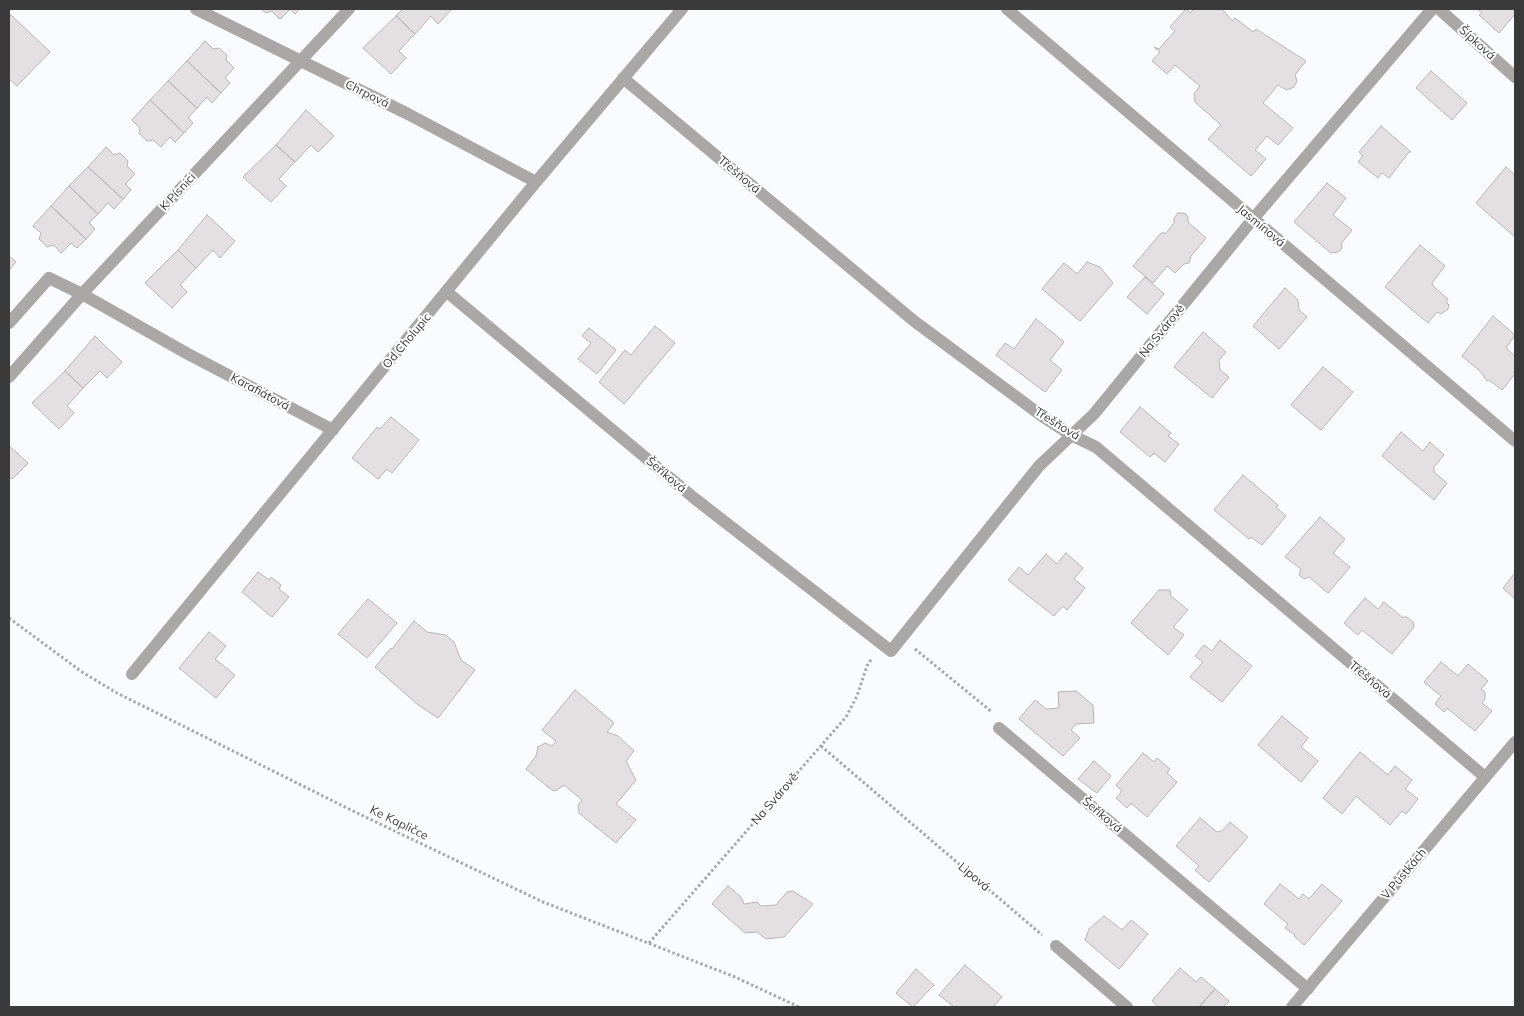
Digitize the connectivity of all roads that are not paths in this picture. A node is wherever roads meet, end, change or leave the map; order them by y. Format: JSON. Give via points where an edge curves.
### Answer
{"nodes":[{"id":1,"x":196,"y":9,"type":"edge"},
{"id":2,"x":349,"y":9,"type":"edge"},
{"id":3,"x":682,"y":9,"type":"edge"},
{"id":4,"x":1007,"y":9,"type":"edge"},
{"id":5,"x":1432,"y":9,"type":"edge"},
{"id":6,"x":1439,"y":9,"type":"edge"},
{"id":7,"x":300,"y":61,"type":"junction"},
{"id":8,"x":1515,"y":77,"type":"edge"},
{"id":9,"x":623,"y":78,"type":"junction"},
{"id":10,"x":536,"y":182,"type":"junction"},
{"id":11,"x":1253,"y":219,"type":"junction"},
{"id":12,"x":447,"y":292,"type":"junction"},
{"id":13,"x":82,"y":294,"type":"junction"},
{"id":14,"x":9,"y":323,"type":"edge"},
{"id":15,"x":11,"y":368,"type":"edge"},
{"id":16,"x":333,"y":430,"type":"junction"},
{"id":17,"x":1071,"y":435,"type":"junction"},
{"id":18,"x":1515,"y":441,"type":"edge"},
{"id":19,"x":886,"y":647,"type":"joint"},
{"id":20,"x":132,"y":674,"type":"dead end"},
{"id":21,"x":999,"y":728,"type":"road end"},
{"id":22,"x":1515,"y":742,"type":"edge"},
{"id":23,"x":1485,"y":777,"type":"junction"},
{"id":24,"x":1056,"y":946,"type":"road end"},
{"id":25,"x":1308,"y":989,"type":"junction"},
{"id":26,"x":1127,"y":1007,"type":"edge"},
{"id":27,"x":1292,"y":1007,"type":"edge"}],
"edges":[{"from":1,"to":7,"type":"street","name":"Chrpová"},
{"from":2,"to":7,"type":"street","name":"K Písnici"},
{"from":3,"to":9,"type":"street","name":"Od Cholupic"},
{"from":4,"to":11,"type":"street","name":"Jasmínová"},
{"from":5,"to":11,"type":"street","name":"Na Svárově"},
{"from":6,"to":8,"type":"street","name":"Šípková"},
{"from":7,"to":10,"type":"street","name":"Chrpová"},
{"from":7,"to":13,"type":"street","name":"K Písnici"},
{"from":9,"to":10,"type":"street","name":"Od Cholupic"},
{"from":9,"to":17,"type":"street","name":"Třešňová","via":[[914,321]]},
{"from":10,"to":12,"type":"street","name":"Od Cholupic"},
{"from":11,"to":17,"type":"street","name":"Na Svárově","via":[[1094,414]]},
{"from":11,"to":18,"type":"street","name":"Jasmínová"},
{"from":12,"to":16,"type":"street","name":"Od Cholupic"},
{"from":12,"to":19,"type":"street","name":"Šeříková","via":[[694,498]]},
{"from":13,"to":14,"type":"street","name":"Karafiátová","via":[[49,278]]},
{"from":13,"to":15,"type":"street","name":"K Písnici"},
{"from":13,"to":16,"type":"street","name":"Karafiátová"},
{"from":16,"to":20,"type":"street","name":"Od Cholupic"},
{"from":17,"to":19,"type":"street","name":"Na Svárově","via":[[1039,466],[902,638]]},
{"from":17,"to":23,"type":"street","name":"Třešňová","via":[[1096,447]]},
{"from":21,"to":25,"type":"street","name":"Šeříková"},
{"from":22,"to":23,"type":"street","name":"V Půstkách"},
{"from":23,"to":25,"type":"street","name":"V Půstkách"},
{"from":24,"to":26,"type":"street"},
{"from":25,"to":27,"type":"street","name":"V Půstkách"}]}
